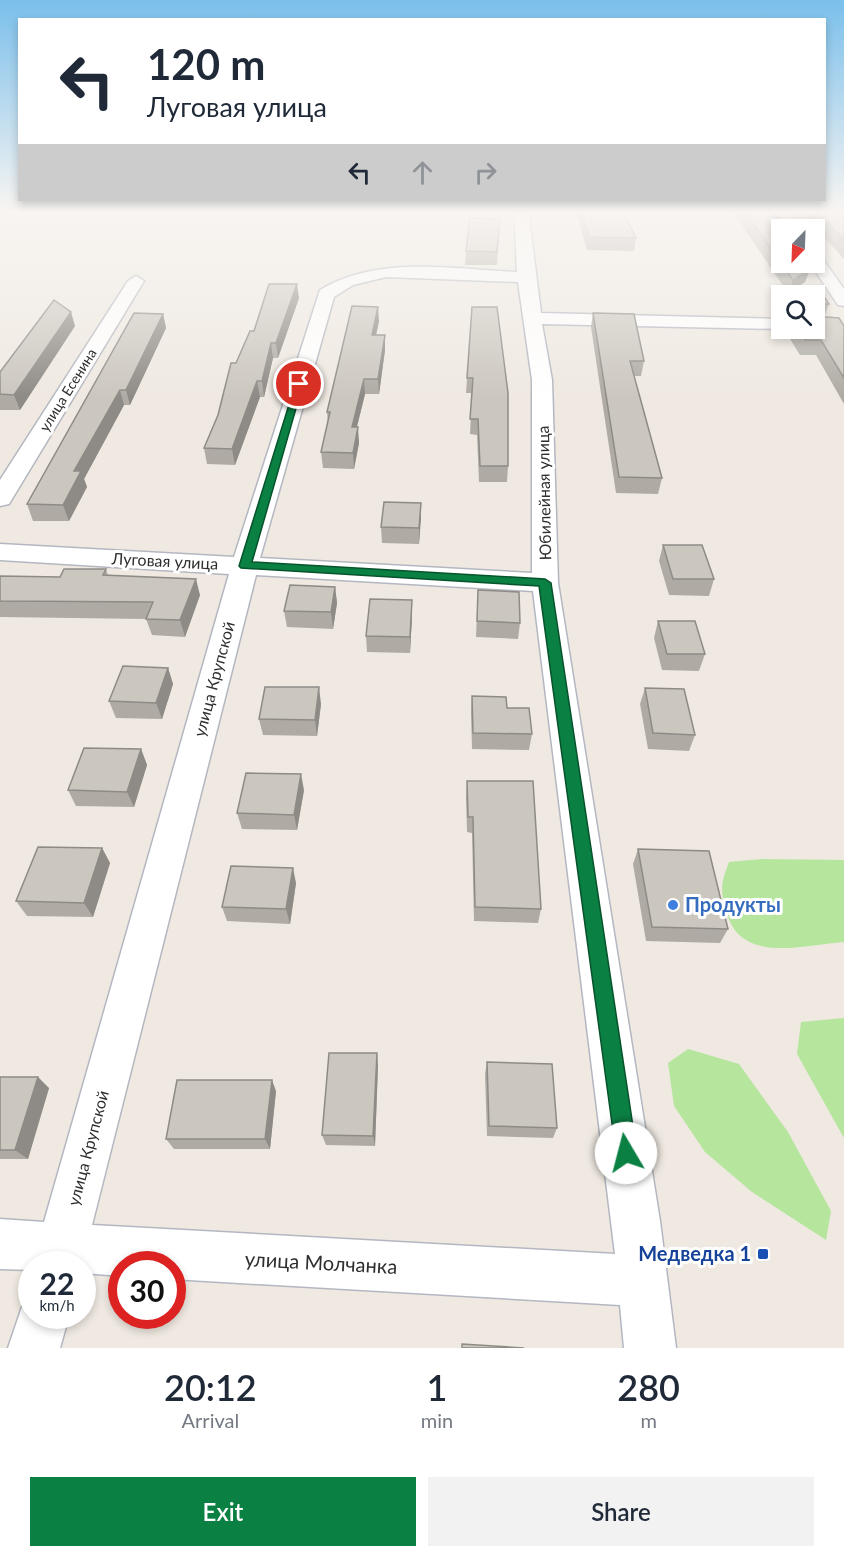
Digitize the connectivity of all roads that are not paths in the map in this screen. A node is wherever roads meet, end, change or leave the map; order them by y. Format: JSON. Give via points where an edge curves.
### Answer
{"nodes":[{"id":1,"x":526,"y":272,"type":"edge"},
{"id":2,"x":824,"y":273,"type":"edge"},
{"id":3,"x":526,"y":277,"type":"junction"},
{"id":4,"x":136,"y":281,"type":"dead end"},
{"id":5,"x":844,"y":301,"type":"edge"},
{"id":6,"x":533,"y":318,"type":"junction"},
{"id":7,"x":771,"y":324,"type":"edge"},
{"id":8,"x":0,"y":499,"type":"edge"},
{"id":9,"x":0,"y":552,"type":"edge"},
{"id":10,"x":245,"y":566,"type":"junction"},
{"id":11,"x":545,"y":583,"type":"junction"},
{"id":12,"x":0,"y":1244,"type":"edge"},
{"id":13,"x":32,"y":1251,"type":"edge"},
{"id":14,"x":61,"y":1251,"type":"edge"},
{"id":15,"x":96,"y":1259,"type":"edge"},
{"id":16,"x":643,"y":1281,"type":"junction"},
{"id":17,"x":39,"y":1329,"type":"edge"},
{"id":18,"x":34,"y":1348,"type":"edge"},
{"id":19,"x":650,"y":1348,"type":"edge"}],
"edges":[{"from":1,"to":3,"type":"street","name":"Юбилейная улица"},
{"from":2,"to":5,"type":"street"},
{"from":3,"to":6,"type":"street","name":"Юбилейная улица"},
{"from":3,"to":10,"type":"street","name":"улица Крупской","via":[[386,272],[347,281],[326,294]]},
{"from":4,"to":8,"type":"street","name":"улица Есенина"},
{"from":6,"to":7,"type":"street"},
{"from":6,"to":11,"type":"street","name":"Юбилейная улица","via":[[542,380]]},
{"from":9,"to":10,"type":"street","name":"Луговая улица"},
{"from":10,"to":11,"type":"street","name":"Луговая улица"},
{"from":10,"to":14,"type":"street","name":"улица Крупской"},
{"from":11,"to":16,"type":"street","name":"Юбилейная улица"},
{"from":12,"to":13,"type":"street","name":"улица Молчанка"},
{"from":15,"to":16,"type":"street","name":"улица Молчанка"},
{"from":16,"to":19,"type":"street","name":"Юбилейная улица"},
{"from":17,"to":18,"type":"street"}]}
